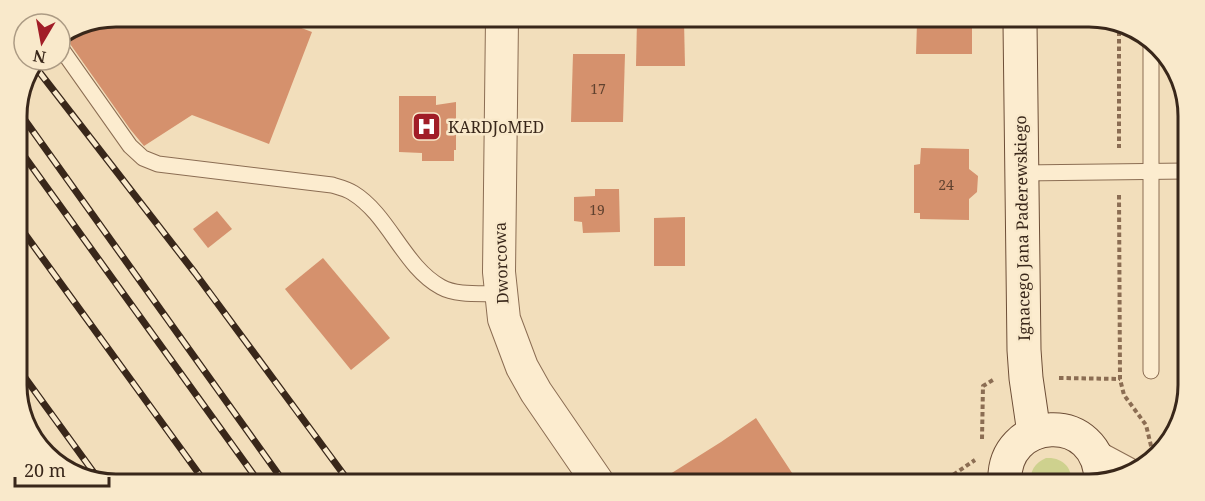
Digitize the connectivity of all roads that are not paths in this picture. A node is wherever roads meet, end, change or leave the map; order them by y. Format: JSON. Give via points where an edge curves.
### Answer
{"nodes":[{"id":1,"x":501,"y":27,"type":"edge"},
{"id":2,"x":1020,"y":27,"type":"edge"},
{"id":3,"x":1151,"y":52,"type":"edge"},
{"id":4,"x":72,"y":64,"type":"edge"},
{"id":5,"x":1178,"y":171,"type":"edge"},
{"id":6,"x":1152,"y":172,"type":"junction"},
{"id":7,"x":1021,"y":173,"type":"junction"},
{"id":8,"x":500,"y":294,"type":"junction"},
{"id":9,"x":1151,"y":371,"type":"dead end"},
{"id":10,"x":1034,"y":433,"type":"junction"},
{"id":11,"x":1100,"y":470,"type":"edge"},
{"id":12,"x":592,"y":474,"type":"edge"},
{"id":13,"x":996,"y":474,"type":"edge"}],
"edges":[{"from":1,"to":8,"type":"street","name":"Dworcowa"},
{"from":2,"to":7,"type":"street","name":"Ignacego Jana Paderewskiego"},
{"from":3,"to":6,"type":"lane"},
{"from":4,"to":8,"type":"lane","via":[[130,146],[143,158],[158,164],[332,185],[353,193],[370,207],[422,273],[442,288]]},
{"from":5,"to":6,"type":"lane"},
{"from":6,"to":7,"type":"lane"},
{"from":6,"to":9,"type":"lane"},
{"from":7,"to":10,"type":"street","name":"Ignacego Jana Paderewskiego","via":[[1024,350]]},
{"from":8,"to":12,"type":"street","name":"Dworcowa","via":[[504,319],[522,367]]},
{"from":10,"to":11,"type":"street","via":[[1047,429],[1071,432],[1087,442]]},
{"from":10,"to":13,"type":"street","via":[[1014,449]]}]}
